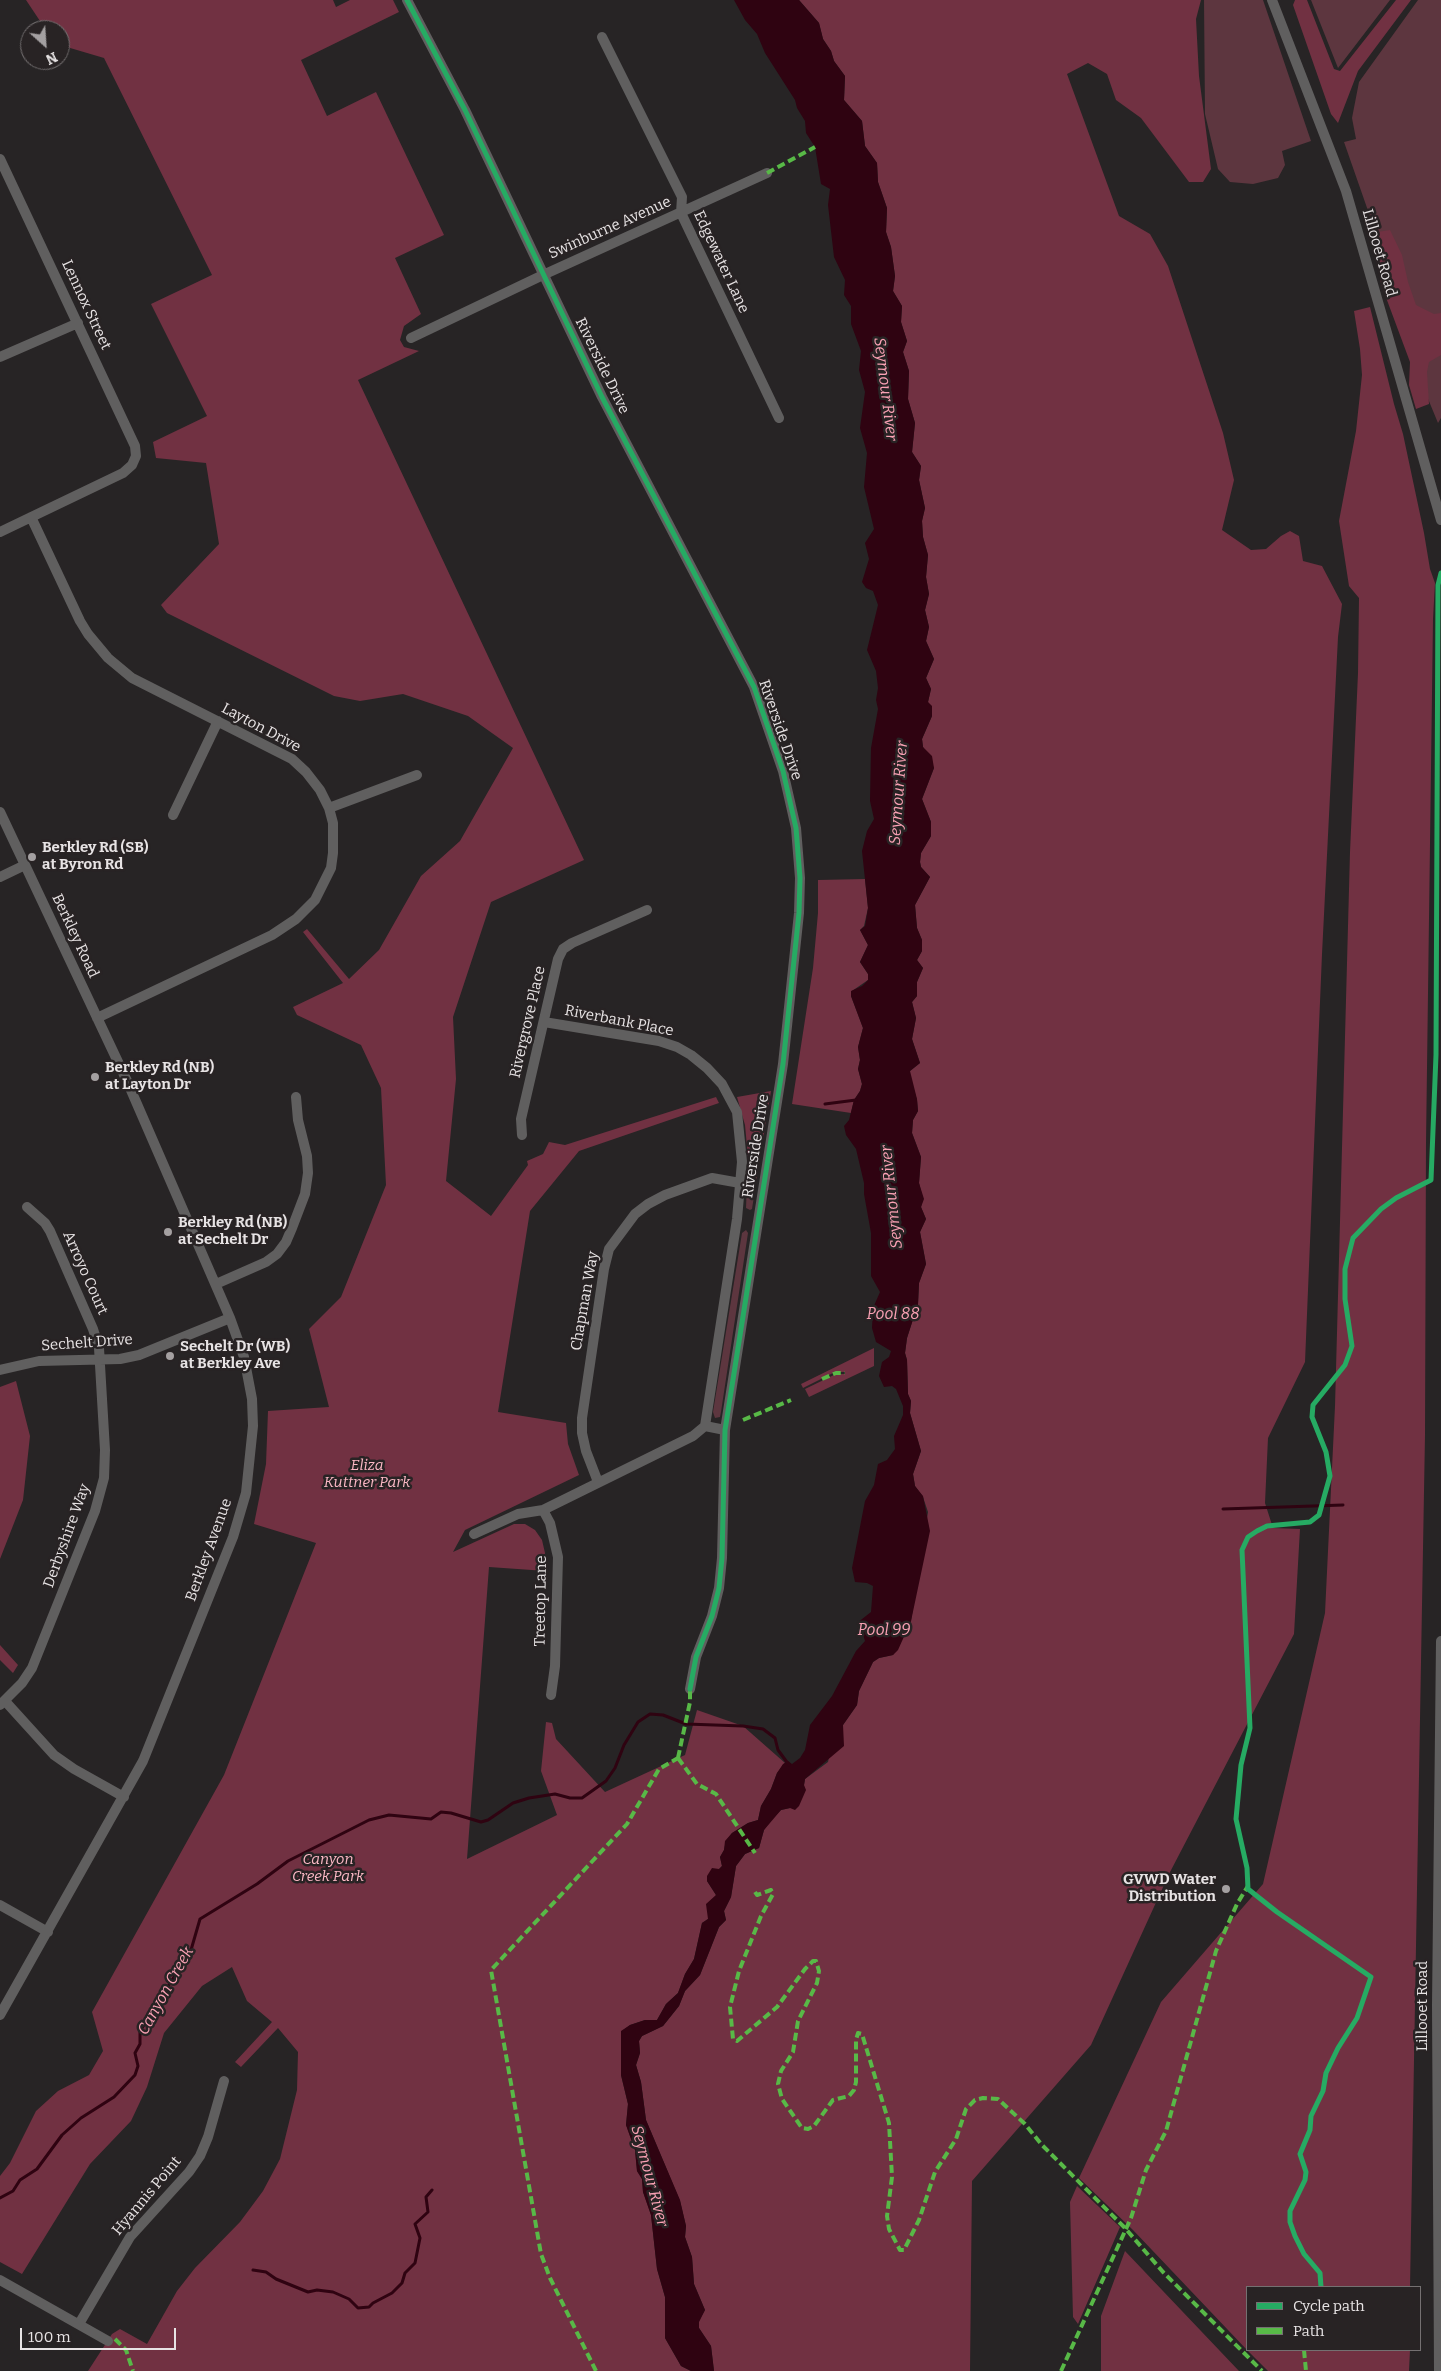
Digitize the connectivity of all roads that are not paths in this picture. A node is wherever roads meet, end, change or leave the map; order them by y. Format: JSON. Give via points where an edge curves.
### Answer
{"nodes":[{"id":1,"x":407,"y":0,"type":"edge"},
{"id":2,"x":1272,"y":0,"type":"edge"},
{"id":3,"x":602,"y":37,"type":"dead end"},
{"id":4,"x":0,"y":160,"type":"edge"},
{"id":5,"x":767,"y":173,"type":"dead end"},
{"id":6,"x":10,"y":181,"type":"junction"},
{"id":7,"x":0,"y":186,"type":"edge"},
{"id":8,"x":680,"y":213,"type":"junction"},
{"id":9,"x":543,"y":274,"type":"junction"},
{"id":10,"x":78,"y":323,"type":"junction"},
{"id":11,"x":411,"y":338,"type":"dead end"},
{"id":12,"x":0,"y":357,"type":"edge"},
{"id":13,"x":780,"y":418,"type":"dead end"},
{"id":14,"x":31,"y":517,"type":"junction"},
{"id":15,"x":1441,"y":520,"type":"edge"},
{"id":16,"x":0,"y":532,"type":"edge"},
{"id":17,"x":218,"y":722,"type":"junction"},
{"id":18,"x":417,"y":775,"type":"dead end"},
{"id":19,"x":329,"y":808,"type":"junction"},
{"id":20,"x":0,"y":812,"type":"edge"},
{"id":21,"x":172,"y":815,"type":"dead end"},
{"id":22,"x":25,"y":865,"type":"junction"},
{"id":23,"x":0,"y":877,"type":"edge"},
{"id":24,"x":647,"y":910,"type":"dead end"},
{"id":25,"x":97,"y":1018,"type":"junction"},
{"id":26,"x":544,"y":1022,"type":"junction"},
{"id":27,"x":296,"y":1097,"type":"dead end"},
{"id":28,"x":522,"y":1135,"type":"dead end"},
{"id":29,"x":740,"y":1182,"type":"junction"},
{"id":30,"x":27,"y":1207,"type":"dead end"},
{"id":31,"x":738,"y":1219,"type":"junction"},
{"id":32,"x":756,"y":1222,"type":"junction"},
{"id":33,"x":216,"y":1284,"type":"junction"},
{"id":34,"x":230,"y":1318,"type":"junction"},
{"id":35,"x":101,"y":1359,"type":"junction"},
{"id":36,"x":0,"y":1370,"type":"edge"},
{"id":37,"x":705,"y":1426,"type":"junction"},
{"id":38,"x":725,"y":1430,"type":"junction"},
{"id":39,"x":598,"y":1482,"type":"junction"},
{"id":40,"x":543,"y":1510,"type":"junction"},
{"id":41,"x":474,"y":1534,"type":"dead end"},
{"id":42,"x":1441,"y":1641,"type":"edge"},
{"id":43,"x":690,"y":1689,"type":"dead end"},
{"id":44,"x":552,"y":1695,"type":"dead end"},
{"id":45,"x":3,"y":1703,"type":"edge"},
{"id":46,"x":124,"y":1797,"type":"junction"},
{"id":47,"x":0,"y":1905,"type":"edge"},
{"id":48,"x":48,"y":1932,"type":"junction"},
{"id":49,"x":0,"y":2015,"type":"edge"},
{"id":50,"x":224,"y":2081,"type":"dead end"},
{"id":51,"x":0,"y":2280,"type":"edge"},
{"id":52,"x":78,"y":2324,"type":"junction"},
{"id":53,"x":108,"y":2341,"type":"dead end"},
{"id":54,"x":1439,"y":2371,"type":"edge"}],
"edges":[{"from":1,"to":9,"type":"street","name":"Riverside Drive","via":[[465,110]]},
{"from":2,"to":15,"type":"street","name":"Lillooet Road","via":[[1346,191]]},
{"from":3,"to":8,"type":"street","name":"Edgewater Lane","via":[[682,197]]},
{"from":4,"to":6,"type":"street","name":"Lennox Street"},
{"from":5,"to":8,"type":"street","name":"Swinburne Avenue"},
{"from":6,"to":7,"type":"street"},
{"from":6,"to":10,"type":"street","name":"Lennox Street"},
{"from":8,"to":9,"type":"street","name":"Swinburne Avenue"},
{"from":8,"to":13,"type":"street","name":"Edgewater Lane"},
{"from":9,"to":11,"type":"street","name":"Swinburne Avenue"},
{"from":9,"to":32,"type":"street","name":"Riverside Drive","via":[[607,406],[754,687],[791,802],[798,848],[800,913],[783,1064]]},
{"from":10,"to":12,"type":"street"},
{"from":10,"to":14,"type":"street","name":"Lennox Street","via":[[135,446],[136,456],[123,473]]},
{"from":14,"to":16,"type":"street"},
{"from":14,"to":17,"type":"street","name":"Layton Drive","via":[[80,621],[108,658],[132,678]]},
{"from":17,"to":19,"type":"street","name":"Layton Drive","via":[[292,759],[314,781]]},
{"from":17,"to":21,"type":"street"},
{"from":18,"to":19,"type":"street"},
{"from":19,"to":25,"type":"street","name":"Layton Drive","via":[[334,836],[330,868],[315,900],[301,915],[272,935]]},
{"from":20,"to":22,"type":"street","name":"Berkley Road"},
{"from":22,"to":23,"type":"street"},
{"from":22,"to":25,"type":"street","name":"Berkley Road"},
{"from":24,"to":26,"type":"street","name":"Rivergrove Place","via":[[572,942],[564,949],[558,959]]},
{"from":25,"to":33,"type":"street","name":"Berkley Avenue"},
{"from":26,"to":28,"type":"street","name":"Rivergrove Place","via":[[521,1119]]},
{"from":26,"to":29,"type":"street","name":"Riverbank Place","via":[[659,1041],[677,1047],[702,1064],[722,1084],[737,1112],[742,1162]]},
{"from":27,"to":33,"type":"street","via":[[298,1120],[308,1156],[308,1173],[292,1228],[277,1254]]},
{"from":29,"to":31,"type":"street","name":"Riverside Drive"},
{"from":29,"to":39,"type":"street","name":"Chapman Way","via":[[712,1178],[665,1195],[635,1214],[609,1249],[582,1418],[586,1451]]},
{"from":30,"to":35,"type":"street","name":"Arroyo Court","via":[[50,1231],[93,1329]]},
{"from":31,"to":32,"type":"street"},
{"from":31,"to":37,"type":"street","name":"Riverside Drive"},
{"from":32,"to":38,"type":"street","name":"Riverside Drive"},
{"from":33,"to":34,"type":"street","name":"Berkley Avenue"},
{"from":34,"to":35,"type":"street","name":"Sechelt Drive","via":[[156,1350],[120,1359]]},
{"from":34,"to":46,"type":"street","name":"Berkley Avenue","via":[[244,1357],[252,1399],[252,1454],[246,1494],[233,1537],[159,1724]]},
{"from":35,"to":36,"type":"street","name":"Sechelt Drive","via":[[39,1361]]},
{"from":35,"to":45,"type":"street","name":"Derbyshire Way","via":[[104,1478],[95,1511],[32,1668],[22,1684]]},
{"from":37,"to":38,"type":"street"},
{"from":37,"to":39,"type":"street","via":[[693,1436]]},
{"from":38,"to":43,"type":"street","name":"Riverside Drive","via":[[719,1588],[696,1657]]},
{"from":39,"to":40,"type":"street"},
{"from":40,"to":41,"type":"street","via":[[518,1514]]},
{"from":40,"to":44,"type":"street","name":"Treetop Lane","via":[[550,1523],[558,1557]]},
{"from":42,"to":54,"type":"street","name":"Lillooet Road","via":[[1437,1995]]},
{"from":45,"to":46,"type":"street","via":[[54,1755]]},
{"from":46,"to":48,"type":"street","name":"Berkley Avenue"},
{"from":47,"to":48,"type":"street"},
{"from":48,"to":49,"type":"street","name":"Berkley Avenue"},
{"from":50,"to":52,"type":"street","name":"Hyannis Point","via":[[200,2156],[130,2238]]},
{"from":51,"to":52,"type":"street"},
{"from":52,"to":53,"type":"street"}]}
